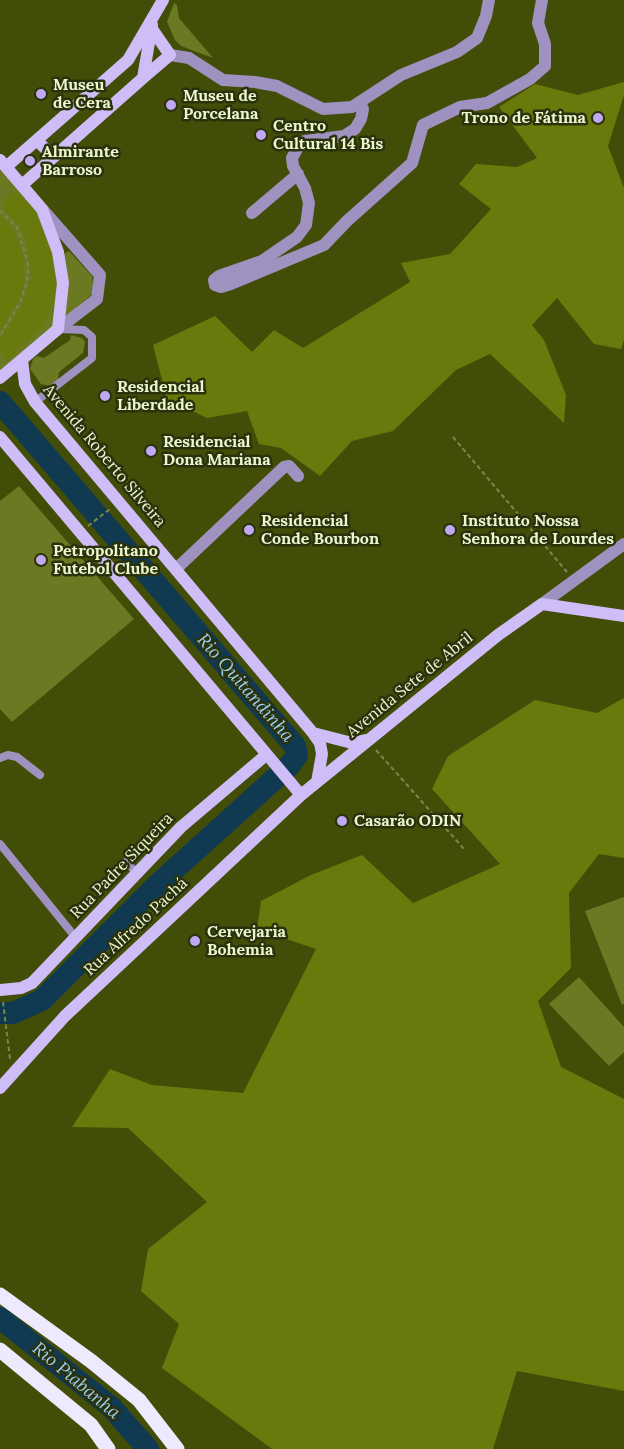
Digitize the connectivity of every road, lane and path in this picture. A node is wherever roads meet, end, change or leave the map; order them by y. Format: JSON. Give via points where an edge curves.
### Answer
{"nodes":[{"id":1,"x":163,"y":0,"type":"edge"},
{"id":2,"x":489,"y":0,"type":"edge"},
{"id":3,"x":542,"y":0,"type":"edge"},
{"id":4,"x":154,"y":15,"type":"junction"},
{"id":5,"x":152,"y":29,"type":"junction"},
{"id":6,"x":170,"y":55,"type":"junction"},
{"id":7,"x":142,"y":78,"type":"junction"},
{"id":8,"x":360,"y":102,"type":"junction"},
{"id":9,"x":37,"y":140,"type":"junction"},
{"id":10,"x":53,"y":157,"type":"junction"},
{"id":11,"x":3,"y":163,"type":"edge"},
{"id":12,"x":298,"y":174,"type":"junction"},
{"id":13,"x":22,"y":184,"type":"junction"},
{"id":14,"x":42,"y":209,"type":"junction"},
{"id":15,"x":0,"y":210,"type":"edge"},
{"id":16,"x":252,"y":213,"type":"dead end"},
{"id":17,"x":57,"y":329,"type":"junction"},
{"id":18,"x":0,"y":336,"type":"edge"},
{"id":19,"x":22,"y":360,"type":"junction"},
{"id":20,"x":2,"y":376,"type":"edge"},
{"id":21,"x":35,"y":402,"type":"junction"},
{"id":22,"x":453,"y":436,"type":"dead end"},
{"id":23,"x":0,"y":437,"type":"edge"},
{"id":24,"x":298,"y":476,"type":"dead end"},
{"id":25,"x":119,"y":501,"type":"junction"},
{"id":26,"x":79,"y":533,"type":"junction"},
{"id":27,"x":624,"y":544,"type":"edge"},
{"id":28,"x":176,"y":569,"type":"junction"},
{"id":29,"x":575,"y":581,"type":"junction"},
{"id":30,"x":542,"y":604,"type":"junction"},
{"id":31,"x":624,"y":616,"type":"edge"},
{"id":32,"x":313,"y":733,"type":"junction"},
{"id":33,"x":368,"y":740,"type":"junction"},
{"id":34,"x":268,"y":757,"type":"junction"},
{"id":35,"x":0,"y":758,"type":"edge"},
{"id":36,"x":40,"y":775,"type":"dead end"},
{"id":37,"x":317,"y":782,"type":"junction"},
{"id":38,"x":301,"y":795,"type":"junction"},
{"id":39,"x":0,"y":844,"type":"edge"},
{"id":40,"x":464,"y":849,"type":"dead end"},
{"id":41,"x":126,"y":862,"type":"dead end"},
{"id":42,"x":137,"y":873,"type":"junction"},
{"id":43,"x":76,"y":938,"type":"junction"},
{"id":44,"x":1,"y":990,"type":"edge"},
{"id":45,"x":12,"y":1073,"type":"junction"},
{"id":46,"x":0,"y":1088,"type":"edge"},
{"id":47,"x":0,"y":1295,"type":"edge"},
{"id":48,"x":0,"y":1350,"type":"edge"},
{"id":49,"x":108,"y":1449,"type":"edge"},
{"id":50,"x":177,"y":1449,"type":"edge"}],
"edges":[{"from":1,"to":4,"type":"main road"},
{"from":2,"to":8,"type":"street","via":[[477,38],[457,52],[401,75]]},
{"from":3,"to":12,"type":"street","via":[[538,23],[545,44],[544,66],[530,80],[487,103],[460,107],[423,125],[412,163],[324,245],[231,284],[215,285],[219,276],[262,261],[297,237],[306,225],[309,213]]},
{"from":4,"to":5,"type":"main road"},
{"from":4,"to":9,"type":"main road","via":[[128,60]]},
{"from":5,"to":6,"type":"main road"},
{"from":5,"to":7,"type":"main road"},
{"from":6,"to":7,"type":"main road"},
{"from":6,"to":8,"type":"street","via":[[189,58],[223,81],[277,87],[323,109]]},
{"from":7,"to":10,"type":"main road"},
{"from":8,"to":12,"type":"street","via":[[363,109],[355,129],[344,136],[305,141],[297,149],[292,158]]},
{"from":9,"to":10,"type":"main road"},
{"from":9,"to":11,"type":"main road"},
{"from":10,"to":13,"type":"main road"},
{"from":11,"to":13,"type":"main road"},
{"from":12,"to":16,"type":"street"},
{"from":13,"to":14,"type":"main road"},
{"from":14,"to":17,"type":"main road","via":[[62,268]]},
{"from":14,"to":17,"type":"street","via":[[100,275],[97,299]]},
{"from":15,"to":18,"type":"path","via":[[18,229],[28,264],[20,303]]},
{"from":17,"to":19,"type":"main road"},
{"from":17,"to":21,"type":"lane","via":[[84,330],[92,337],[92,358]]},
{"from":19,"to":20,"type":"main road"},
{"from":19,"to":21,"type":"main road","name":"Avenida Roberto Silveira","via":[[24,384]]},
{"from":21,"to":25,"type":"main road","name":"Avenida Roberto Silveira"},
{"from":22,"to":29,"type":"path"},
{"from":23,"to":26,"type":"main road"},
{"from":24,"to":28,"type":"street","via":[[289,466],[284,467]]},
{"from":25,"to":26,"type":"path"},
{"from":25,"to":28,"type":"main road","name":"Avenida Roberto Silveira"},
{"from":26,"to":34,"type":"main road"},
{"from":27,"to":29,"type":"street"},
{"from":28,"to":32,"type":"main road","name":"Avenida Roberto Silveira"},
{"from":29,"to":30,"type":"street"},
{"from":30,"to":31,"type":"main road"},
{"from":30,"to":33,"type":"main road","name":"Avenida Sete de Abril"},
{"from":32,"to":33,"type":"main road","via":[[352,743]]},
{"from":32,"to":37,"type":"main road","name":"Avenida Roberto Silveira","via":[[322,754]]},
{"from":33,"to":37,"type":"main road","name":"Avenida Sete de Abril"},
{"from":33,"to":40,"type":"path"},
{"from":34,"to":38,"type":"main road"},
{"from":34,"to":42,"type":"main road","name":"Rua Padre Siqueira","via":[[182,826]]},
{"from":35,"to":36,"type":"lane","via":[[17,757]]},
{"from":37,"to":38,"type":"main road","name":"Avenida Sete de Abril"},
{"from":38,"to":45,"type":"main road","name":"Rua Alfredo Pachá","via":[[65,1016]]},
{"from":39,"to":43,"type":"lane"},
{"from":41,"to":42,"type":"lane"},
{"from":42,"to":43,"type":"main road","name":"Rua Padre Siqueira"},
{"from":43,"to":44,"type":"main road","name":"Rua Padre Siqueira","via":[[32,983]]},
{"from":44,"to":45,"type":"path"},
{"from":45,"to":46,"type":"main road","name":"Rua Alfredo Pachá"},
{"from":47,"to":50,"type":"main road","via":[[139,1400]]},
{"from":48,"to":49,"type":"main road","via":[[91,1425]]}]}
